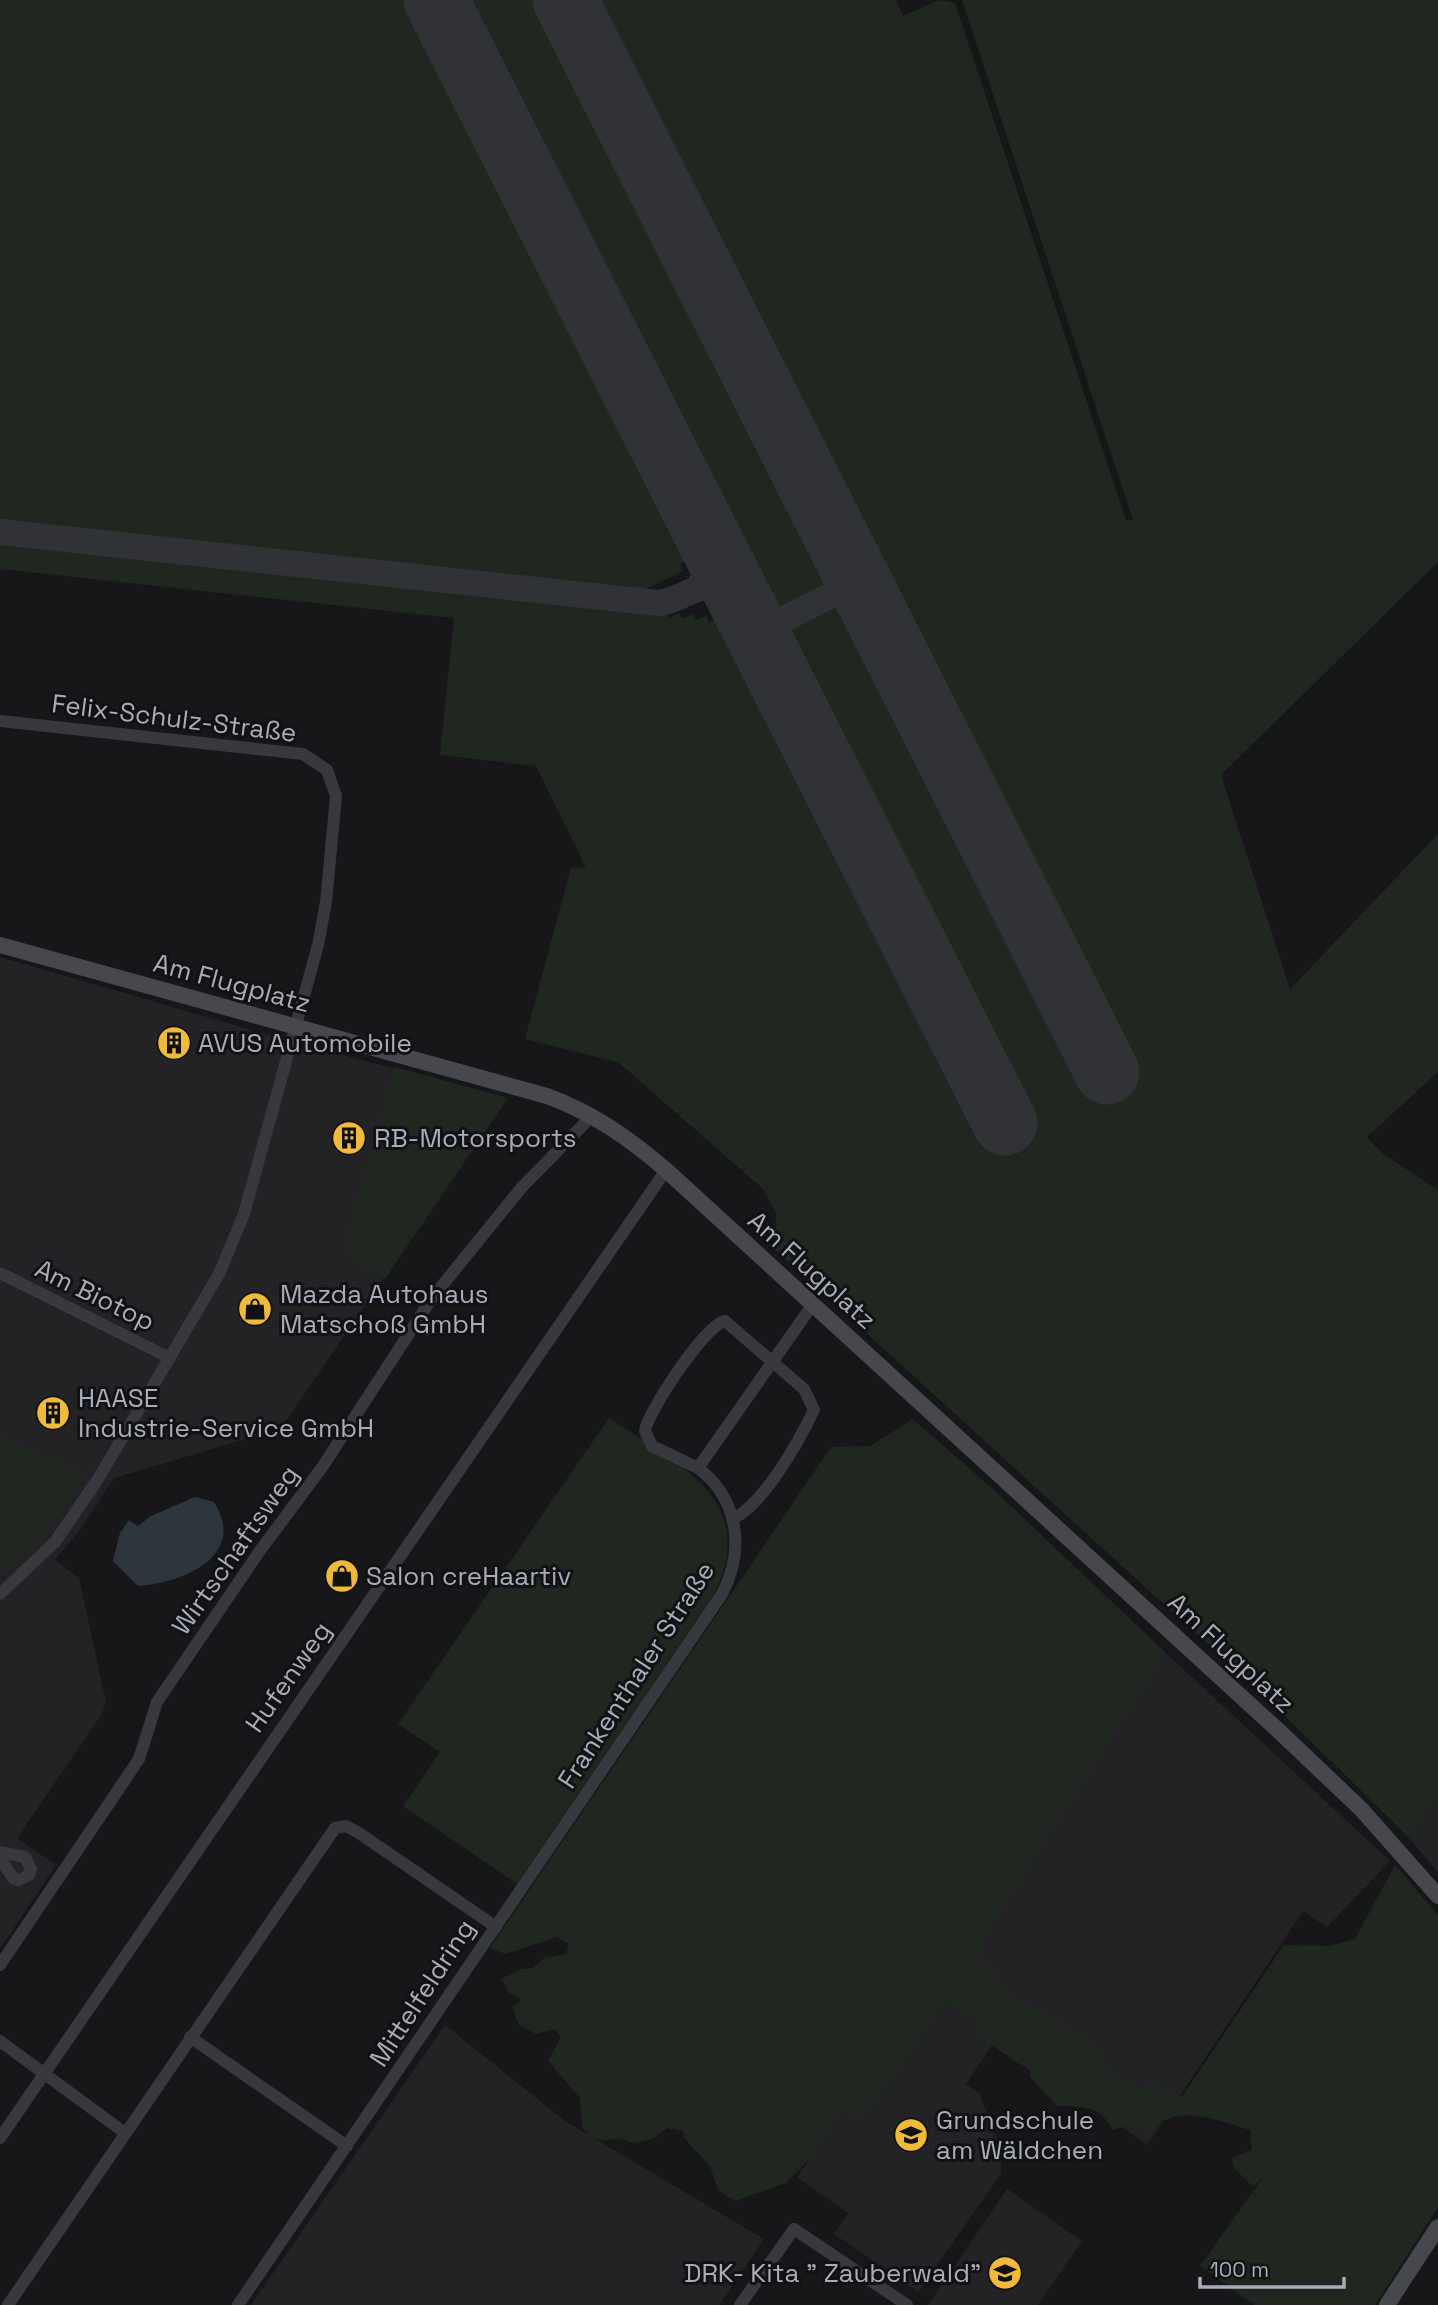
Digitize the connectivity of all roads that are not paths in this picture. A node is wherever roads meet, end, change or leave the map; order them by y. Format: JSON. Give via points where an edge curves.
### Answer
{"nodes":[{"id":1,"x":0,"y":721,"type":"edge"},
{"id":2,"x":0,"y":945,"type":"edge"},
{"id":3,"x":296,"y":1027,"type":"junction"},
{"id":4,"x":590,"y":1114,"type":"junction"},
{"id":5,"x":666,"y":1170,"type":"junction"},
{"id":6,"x":0,"y":1273,"type":"edge"},
{"id":7,"x":813,"y":1304,"type":"junction"},
{"id":8,"x":170,"y":1358,"type":"junction"},
{"id":9,"x":772,"y":1361,"type":"junction"},
{"id":10,"x":698,"y":1468,"type":"junction"},
{"id":11,"x":733,"y":1519,"type":"junction"},
{"id":12,"x":0,"y":1594,"type":"edge"},
{"id":13,"x":0,"y":1852,"type":"edge"},
{"id":14,"x":0,"y":1859,"type":"edge"},
{"id":15,"x":1438,"y":1896,"type":"edge"},
{"id":16,"x":496,"y":1927,"type":"junction"},
{"id":17,"x":0,"y":1965,"type":"edge"},
{"id":18,"x":190,"y":2037,"type":"junction"},
{"id":19,"x":0,"y":2041,"type":"edge"},
{"id":20,"x":44,"y":2073,"type":"junction"},
{"id":21,"x":125,"y":2133,"type":"junction"},
{"id":22,"x":0,"y":2138,"type":"edge"},
{"id":23,"x":347,"y":2146,"type":"junction"},
{"id":24,"x":1438,"y":2228,"type":"edge"},
{"id":25,"x":8,"y":2305,"type":"edge"},
{"id":26,"x":238,"y":2305,"type":"edge"},
{"id":27,"x":740,"y":2305,"type":"edge"},
{"id":28,"x":907,"y":2305,"type":"edge"},
{"id":29,"x":1387,"y":2305,"type":"edge"}],
"edges":[{"from":1,"to":3,"type":"street","name":"Felix-Schulz-Straße","via":[[295,753],[322,765],[332,780],[336,808],[323,924]]},
{"from":2,"to":3,"type":"street","name":"Am Flugplatz"},
{"from":3,"to":4,"type":"street","name":"Am Flugplatz","via":[[547,1096]]},
{"from":3,"to":8,"type":"street","name":"Felix-Schulz-Straße","via":[[235,1238]]},
{"from":4,"to":5,"type":"street","name":"Am Flugplatz"},
{"from":4,"to":17,"type":"street","name":"Wirtschaftsweg","via":[[522,1187],[432,1298],[323,1466],[157,1702],[139,1759]]},
{"from":5,"to":7,"type":"street","name":"Am Flugplatz"},
{"from":5,"to":20,"type":"street","name":"Hufenweg"},
{"from":6,"to":8,"type":"street","name":"Am Biotop"},
{"from":7,"to":9,"type":"street"},
{"from":7,"to":15,"type":"street","name":"Am Flugplatz","via":[[1281,1733],[1396,1847]]},
{"from":8,"to":12,"type":"street","name":"Felix-Schulz-Straße","via":[[70,1522],[38,1560]]},
{"from":9,"to":10,"type":"street"},
{"from":9,"to":10,"type":"street","via":[[725,1321],[710,1329],[649,1415],[645,1431],[652,1446]]},
{"from":9,"to":11,"type":"street","via":[[804,1389],[814,1410],[760,1496],[746,1513]]},
{"from":10,"to":11,"type":"street","name":"Frankenthaler Straße","via":[[720,1490]]},
{"from":11,"to":16,"type":"street","name":"Frankenthaler Straße","via":[[735,1561],[722,1594]]},
{"from":13,"to":14,"type":"street","via":[[25,1857],[29,1875],[13,1879]]},
{"from":16,"to":18,"type":"street","name":"Mittelfeldring","via":[[359,1833],[335,1828]]},
{"from":16,"to":23,"type":"street","name":"Mittelfeldring"},
{"from":18,"to":21,"type":"street","name":"Mittelfeldring"},
{"from":18,"to":23,"type":"street"},
{"from":19,"to":20,"type":"street"},
{"from":20,"to":21,"type":"street"},
{"from":20,"to":22,"type":"street","name":"Hufenweg"},
{"from":21,"to":25,"type":"street","name":"Mittelfeldring"},
{"from":23,"to":26,"type":"street","name":"Mittelfeldring"},
{"from":24,"to":29,"type":"street"},
{"from":27,"to":28,"type":"street","via":[[794,2230]]}]}
